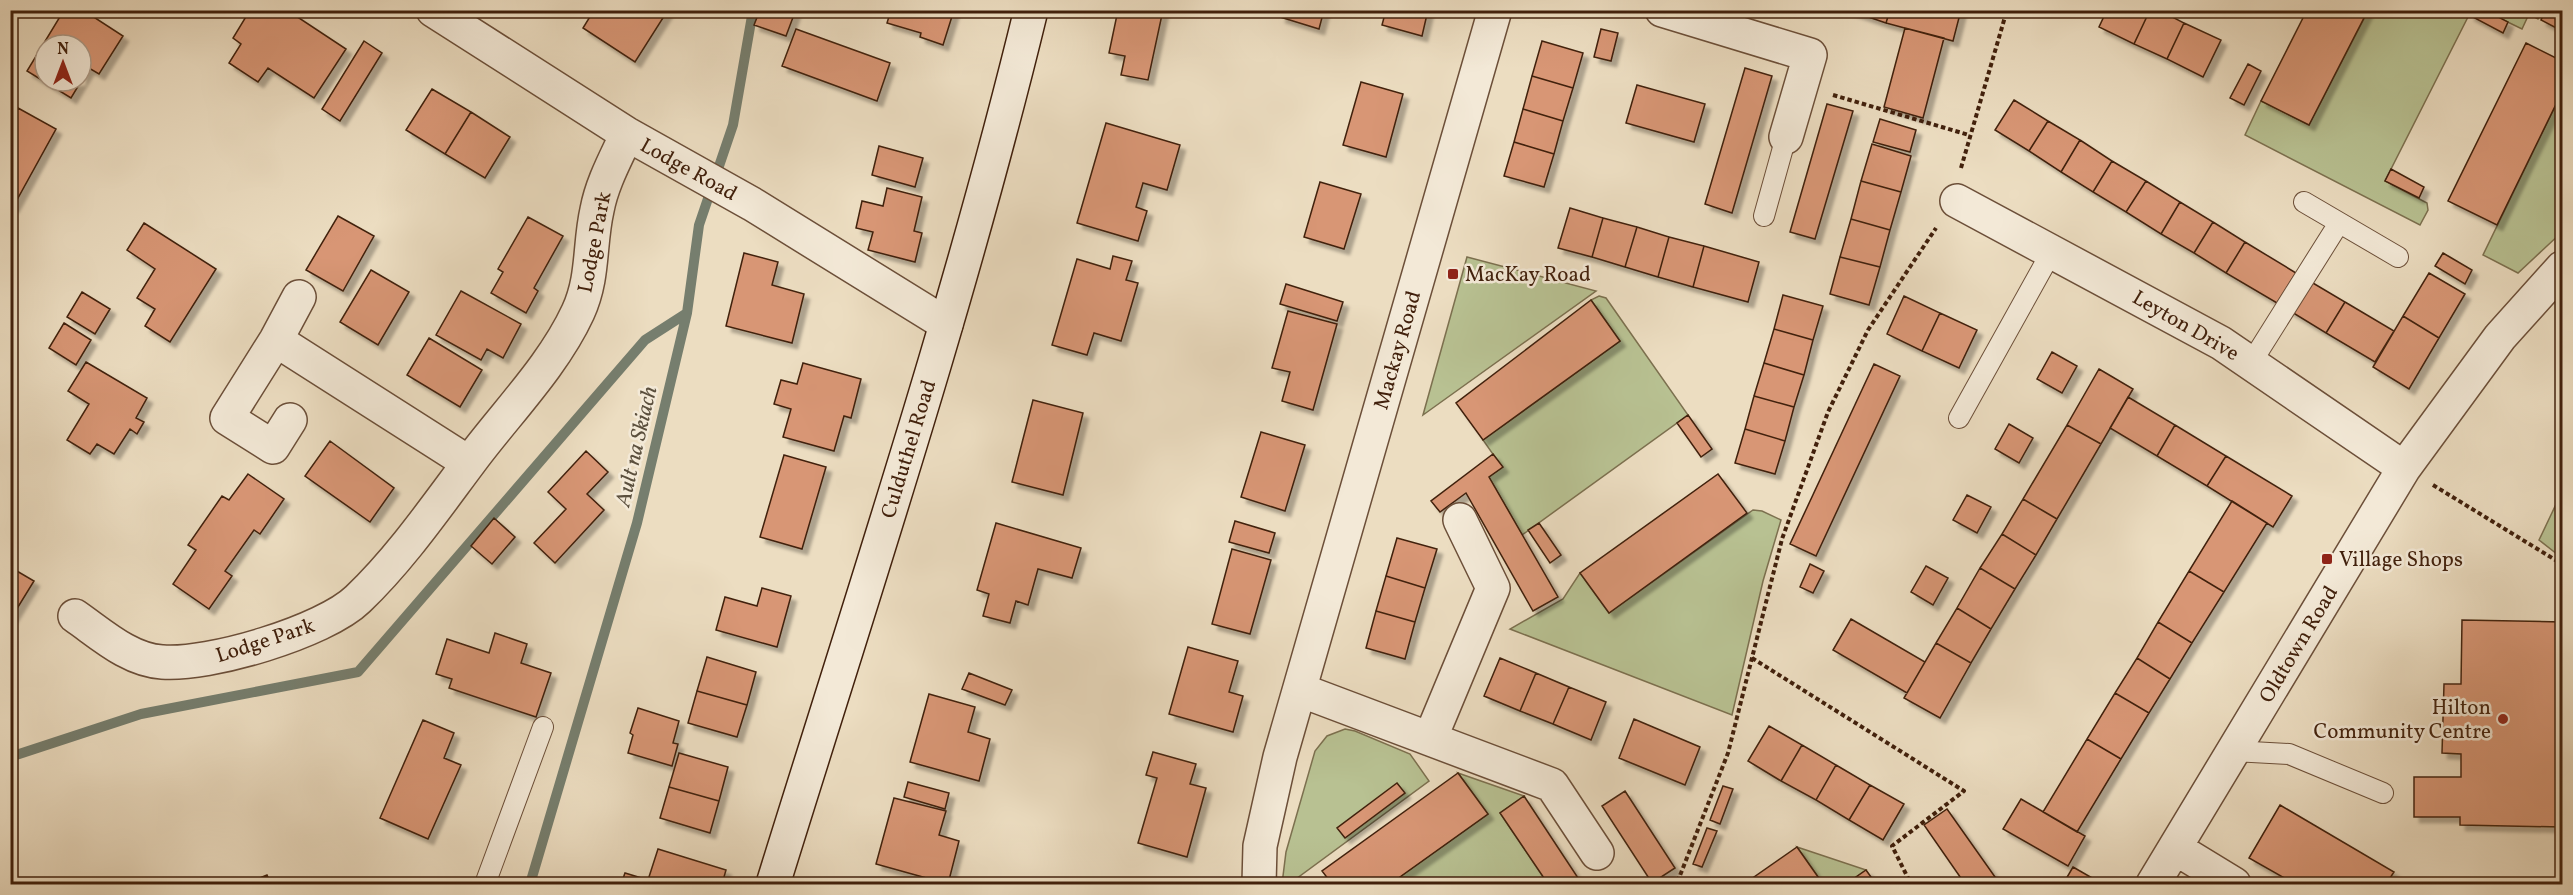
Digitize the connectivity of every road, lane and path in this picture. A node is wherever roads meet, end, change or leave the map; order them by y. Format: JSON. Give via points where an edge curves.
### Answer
{"nodes":[{"id":1,"x":434,"y":10,"type":"edge"},
{"id":2,"x":1031,"y":10,"type":"edge"},
{"id":3,"x":1495,"y":10,"type":"edge"},
{"id":4,"x":1662,"y":10,"type":"edge"},
{"id":5,"x":2007,"y":10,"type":"edge"},
{"id":6,"x":1801,"y":86,"type":"junction"},
{"id":7,"x":627,"y":134,"type":"junction"},
{"id":8,"x":1970,"y":135,"type":"junction"},
{"id":9,"x":1786,"y":137,"type":"joint"},
{"id":10,"x":1957,"y":201,"type":"junction"},
{"id":11,"x":2304,"y":202,"type":"dead end"},
{"id":12,"x":1764,"y":216,"type":"dead end"},
{"id":13,"x":2339,"y":222,"type":"junction"},
{"id":14,"x":2052,"y":251,"type":"junction"},
{"id":15,"x":2398,"y":257,"type":"dead end"},
{"id":16,"x":2557,"y":282,"type":"edge"},
{"id":17,"x":300,"y":297,"type":"dead end"},
{"id":18,"x":946,"y":324,"type":"junction"},
{"id":19,"x":276,"y":340,"type":"junction"},
{"id":20,"x":2251,"y":363,"type":"junction"},
{"id":21,"x":1959,"y":418,"type":"dead end"},
{"id":22,"x":290,"y":420,"type":"dead end"},
{"id":23,"x":469,"y":463,"type":"junction"},
{"id":24,"x":2404,"y":468,"type":"junction"},
{"id":25,"x":1460,"y":520,"type":"dead end"},
{"id":26,"x":2562,"y":564,"type":"edge"},
{"id":27,"x":75,"y":616,"type":"dead end"},
{"id":28,"x":1752,"y":658,"type":"junction"},
{"id":29,"x":1300,"y":690,"type":"junction"},
{"id":30,"x":543,"y":727,"type":"dead end"},
{"id":31,"x":1430,"y":739,"type":"junction"},
{"id":32,"x":2233,"y":752,"type":"junction"},
{"id":33,"x":2383,"y":793,"type":"dead end"},
{"id":34,"x":2175,"y":848,"type":"junction"},
{"id":35,"x":1597,"y":853,"type":"dead end"},
{"id":36,"x":485,"y":885,"type":"edge"},
{"id":37,"x":773,"y":885,"type":"edge"},
{"id":38,"x":1259,"y":885,"type":"edge"},
{"id":39,"x":1669,"y":885,"type":"edge"},
{"id":40,"x":1911,"y":885,"type":"edge"},
{"id":41,"x":2153,"y":885,"type":"edge"},
{"id":42,"x":2234,"y":885,"type":"edge"}],
"edges":[{"from":1,"to":7,"type":"street","name":"Lodge Road"},
{"from":2,"to":18,"type":"street","name":"Culduthel Road","via":[[982,204]]},
{"from":3,"to":29,"type":"street","name":"Mackay Road"},
{"from":4,"to":6,"type":"street","via":[[1810,55]]},
{"from":5,"to":8,"type":"path"},
{"from":6,"to":8,"type":"path"},
{"from":6,"to":9,"type":"street"},
{"from":7,"to":18,"type":"street","name":"Lodge Road","via":[[752,204]]},
{"from":7,"to":23,"type":"street","name":"Lodge Park","via":[[597,208],[592,263],[577,313],[556,350]]},
{"from":8,"to":10,"type":"path","via":[[1956,186]]},
{"from":9,"to":12,"type":"lane"},
{"from":10,"to":14,"type":"street","name":"Leyton Drive"},
{"from":10,"to":28,"type":"path","via":[[1868,330],[1828,412],[1782,539]]},
{"from":11,"to":13,"type":"lane"},
{"from":13,"to":15,"type":"lane"},
{"from":13,"to":20,"type":"lane"},
{"from":14,"to":20,"type":"street","name":"Leyton Drive"},
{"from":14,"to":21,"type":"lane"},
{"from":16,"to":24,"type":"street","name":"Oldtown Road","via":[[2500,337]]},
{"from":17,"to":19,"type":"street"},
{"from":18,"to":37,"type":"street","name":"Culduthel Road"},
{"from":19,"to":22,"type":"street","via":[[227,418],[273,447]]},
{"from":19,"to":23,"type":"street"},
{"from":20,"to":24,"type":"street","name":"Leyton Drive"},
{"from":23,"to":27,"type":"street","name":"Lodge Park","via":[[395,559],[356,601],[311,628],[207,658],[161,662],[127,652]]},
{"from":24,"to":26,"type":"path"},
{"from":24,"to":32,"type":"street","name":"Oldtown Road"},
{"from":25,"to":31,"type":"street","via":[[1493,588]]},
{"from":28,"to":39,"type":"path","via":[[1728,753],[1679,878]]},
{"from":28,"to":40,"type":"path","via":[[1964,790],[1892,846]]},
{"from":29,"to":31,"type":"street"},
{"from":29,"to":38,"type":"street","name":"Mackay Road","via":[[1260,846]]},
{"from":30,"to":36,"type":"lane"},
{"from":31,"to":35,"type":"street","via":[[1552,785]]},
{"from":32,"to":33,"type":"lane","via":[[2289,754]]},
{"from":32,"to":34,"type":"street","name":"Oldtown Road"},
{"from":34,"to":41,"type":"street","name":"Oldtown Road"},
{"from":34,"to":42,"type":"street"}]}
